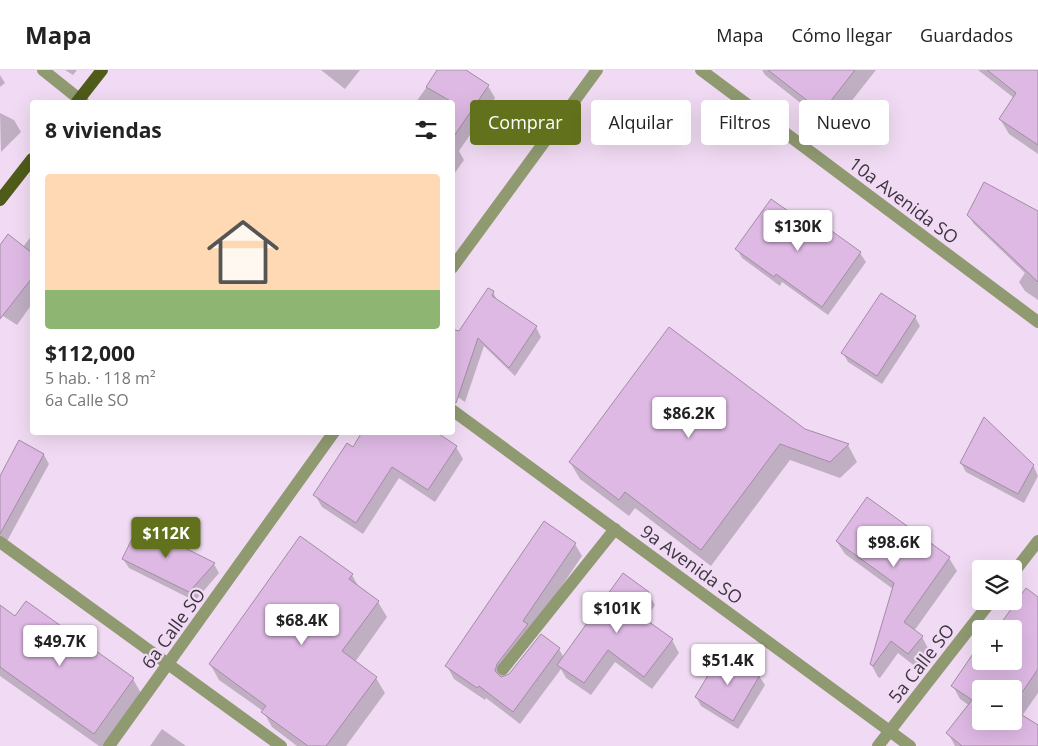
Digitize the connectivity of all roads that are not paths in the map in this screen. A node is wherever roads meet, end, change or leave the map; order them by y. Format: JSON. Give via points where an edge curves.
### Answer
{"nodes":[{"id":1,"x":42,"y":70,"type":"edge"},
{"id":2,"x":102,"y":70,"type":"edge"},
{"id":3,"x":597,"y":70,"type":"edge"},
{"id":4,"x":701,"y":70,"type":"edge"},
{"id":5,"x":78,"y":100,"type":"edge"},
{"id":6,"x":80,"y":100,"type":"edge"},
{"id":7,"x":30,"y":162,"type":"edge"},
{"id":8,"x":0,"y":200,"type":"edge"},
{"id":9,"x":455,"y":264,"type":"edge"},
{"id":10,"x":1038,"y":322,"type":"edge"},
{"id":11,"x":455,"y":412,"type":"edge"},
{"id":12,"x":332,"y":435,"type":"edge"},
{"id":13,"x":615,"y":529,"type":"junction"},
{"id":14,"x":1038,"y":541,"type":"edge"},
{"id":15,"x":0,"y":542,"type":"edge"},
{"id":16,"x":1022,"y":562,"type":"edge"},
{"id":17,"x":984,"y":610,"type":"edge"},
{"id":18,"x":168,"y":665,"type":"junction"},
{"id":19,"x":503,"y":669,"type":"dead end"},
{"id":20,"x":890,"y":731,"type":"junction"},
{"id":21,"x":109,"y":746,"type":"edge"},
{"id":22,"x":280,"y":746,"type":"edge"},
{"id":23,"x":878,"y":746,"type":"edge"},
{"id":24,"x":910,"y":746,"type":"edge"}],
"edges":[{"from":1,"to":5,"type":"street"},
{"from":2,"to":6,"type":"main road"},
{"from":3,"to":9,"type":"street"},
{"from":4,"to":10,"type":"street","name":"10a Avenida SO"},
{"from":7,"to":8,"type":"main road"},
{"from":11,"to":13,"type":"street","name":"9a Avenida SO"},
{"from":12,"to":18,"type":"street","name":"6a Calle SO"},
{"from":13,"to":19,"type":"street"},
{"from":13,"to":20,"type":"street","name":"9a Avenida SO"},
{"from":14,"to":16,"type":"street"},
{"from":15,"to":18,"type":"street"},
{"from":17,"to":20,"type":"street","name":"5a Calle SO"},
{"from":18,"to":21,"type":"street","name":"6a Calle SO"},
{"from":18,"to":22,"type":"street"},
{"from":20,"to":23,"type":"street","name":"5a Calle SO"},
{"from":20,"to":24,"type":"street","name":"9a Avenida SO"}]}
